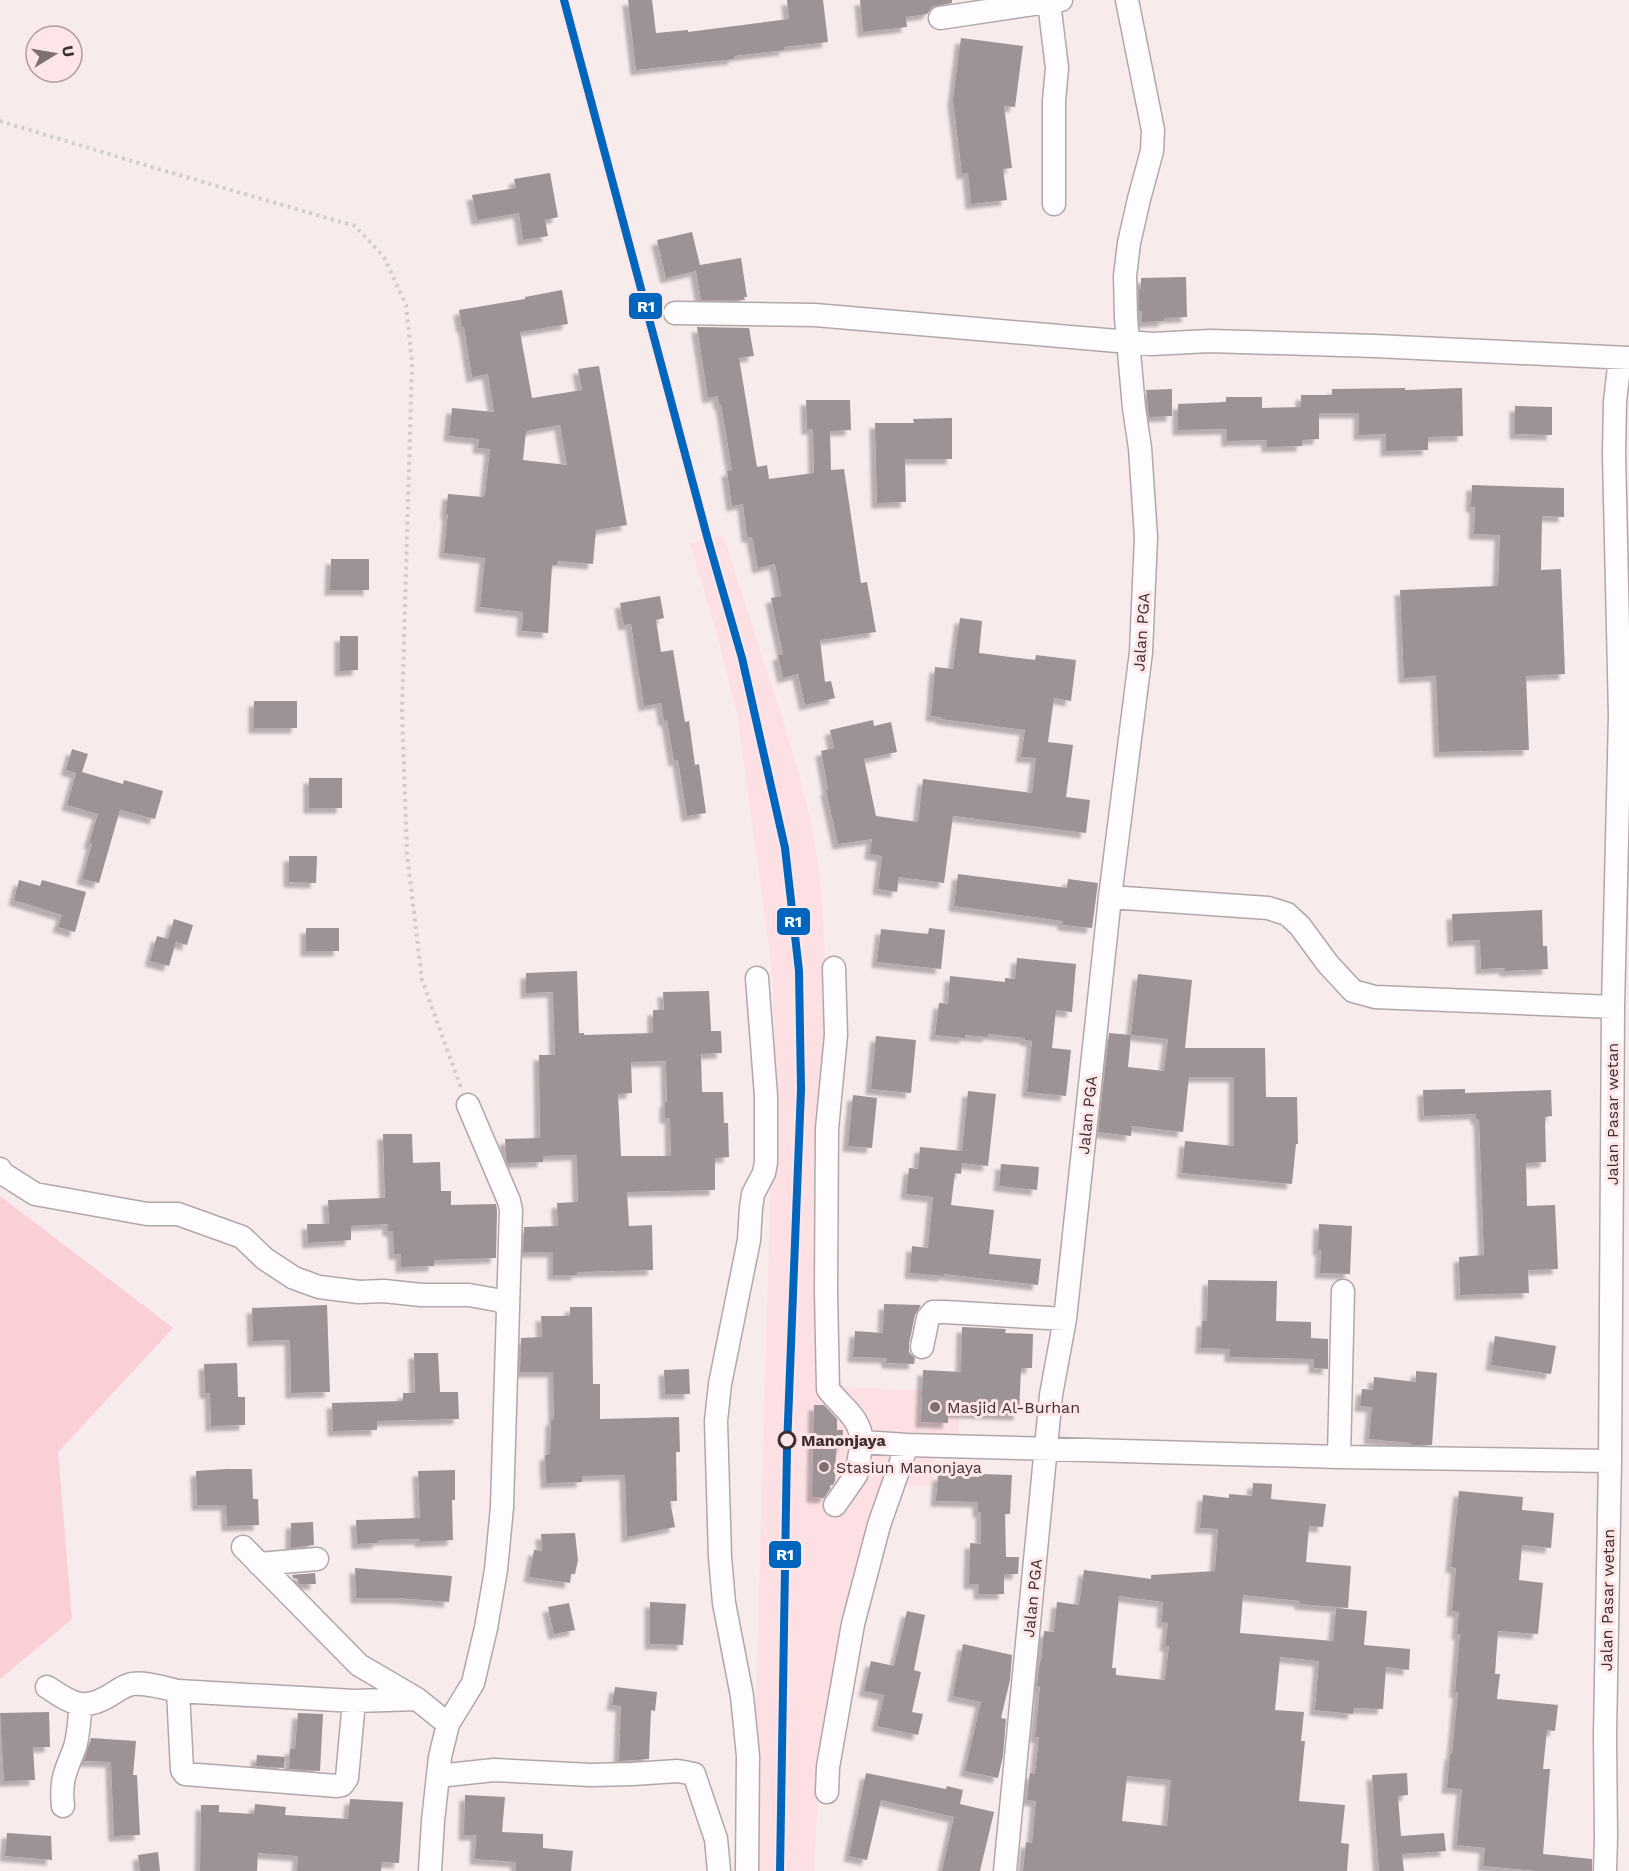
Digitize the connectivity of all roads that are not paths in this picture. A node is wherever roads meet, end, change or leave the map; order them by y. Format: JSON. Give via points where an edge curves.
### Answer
{"nodes":[{"id":1,"x":1127,"y":0,"type":"edge"},
{"id":2,"x":1055,"y":1,"type":"edge"},
{"id":3,"x":940,"y":18,"type":"dead end"},
{"id":4,"x":1054,"y":204,"type":"dead end"},
{"id":5,"x":675,"y":313,"type":"dead end"},
{"id":6,"x":1130,"y":351,"type":"junction"},
{"id":7,"x":1625,"y":358,"type":"edge"},
{"id":8,"x":1110,"y":897,"type":"junction"},
{"id":9,"x":834,"y":968,"type":"dead end"},
{"id":10,"x":757,"y":978,"type":"dead end"},
{"id":11,"x":1613,"y":1007,"type":"junction"},
{"id":12,"x":468,"y":1105,"type":"road end"},
{"id":13,"x":0,"y":1169,"type":"edge"},
{"id":14,"x":1620,"y":1277,"type":"edge"},
{"id":15,"x":1342,"y":1291,"type":"dead end"},
{"id":16,"x":507,"y":1304,"type":"junction"},
{"id":17,"x":1065,"y":1319,"type":"junction"},
{"id":18,"x":922,"y":1347,"type":"dead end"},
{"id":19,"x":862,"y":1442,"type":"junction"},
{"id":20,"x":908,"y":1445,"type":"junction"},
{"id":21,"x":1047,"y":1448,"type":"junction"},
{"id":22,"x":1339,"y":1457,"type":"junction"},
{"id":23,"x":1610,"y":1461,"type":"junction"},
{"id":24,"x":835,"y":1505,"type":"dead end"},
{"id":25,"x":1619,"y":1505,"type":"edge"},
{"id":26,"x":243,"y":1547,"type":"dead end"},
{"id":27,"x":317,"y":1559,"type":"dead end"},
{"id":28,"x":259,"y":1564,"type":"junction"},
{"id":29,"x":47,"y":1687,"type":"dead end"},
{"id":30,"x":178,"y":1691,"type":"junction"},
{"id":31,"x":417,"y":1699,"type":"junction"},
{"id":32,"x":354,"y":1701,"type":"junction"},
{"id":33,"x":81,"y":1705,"type":"junction"},
{"id":34,"x":448,"y":1724,"type":"junction"},
{"id":35,"x":438,"y":1776,"type":"junction"},
{"id":36,"x":826,"y":1792,"type":"dead end"},
{"id":37,"x":63,"y":1806,"type":"dead end"},
{"id":38,"x":430,"y":1871,"type":"edge"},
{"id":39,"x":719,"y":1871,"type":"edge"},
{"id":40,"x":747,"y":1871,"type":"edge"},
{"id":41,"x":1005,"y":1871,"type":"edge"},
{"id":42,"x":1605,"y":1871,"type":"edge"}],
"edges":[{"from":1,"to":6,"type":"street","name":"Jalan PGA","via":[[1153,130],[1125,276]]},
{"from":2,"to":3,"type":"street"},
{"from":2,"to":4,"type":"street"},
{"from":5,"to":6,"type":"street","via":[[815,315]]},
{"from":6,"to":7,"type":"street","via":[[1210,341]]},
{"from":6,"to":8,"type":"street","name":"Jalan PGA","via":[[1146,537],[1141,652]]},
{"from":7,"to":11,"type":"street","name":"Jalan Pasar wetan","via":[[1615,402],[1614,454],[1620,716]]},
{"from":8,"to":11,"type":"street","via":[[1268,909],[1287,914],[1353,990],[1375,997]]},
{"from":8,"to":17,"type":"street","name":"Jalan PGA"},
{"from":9,"to":19,"type":"street","via":[[836,1035],[827,1130],[828,1389],[861,1429]]},
{"from":10,"to":40,"type":"street","via":[[766,1096],[766,1162],[753,1194],[749,1240],[716,1421],[724,1603],[742,1696],[748,1756]]},
{"from":11,"to":14,"type":"street","name":"Jalan Pasar wetan"},
{"from":12,"to":16,"type":"street","via":[[511,1210]]},
{"from":13,"to":16,"type":"street","via":[[35,1194],[147,1214],[178,1214],[243,1237],[274,1265],[319,1287],[469,1295]]},
{"from":14,"to":23,"type":"street","name":"Jalan Pasar wetan"},
{"from":15,"to":22,"type":"street"},
{"from":16,"to":34,"type":"street","via":[[502,1507],[496,1570],[473,1683]]},
{"from":17,"to":18,"type":"street","via":[[933,1312]]},
{"from":17,"to":21,"type":"street","name":"Jalan PGA","via":[[1051,1395]]},
{"from":19,"to":20,"type":"street"},
{"from":19,"to":24,"type":"street","via":[[856,1475]]},
{"from":20,"to":21,"type":"street"},
{"from":20,"to":36,"type":"street","via":[[879,1525],[853,1624]]},
{"from":21,"to":22,"type":"street"},
{"from":21,"to":41,"type":"street","name":"Jalan PGA"},
{"from":22,"to":23,"type":"street"},
{"from":23,"to":25,"type":"street","name":"Jalan Pasar wetan"},
{"from":25,"to":42,"type":"street","name":"Jalan Pasar wetan","via":[[1605,1735]]},
{"from":26,"to":28,"type":"street"},
{"from":27,"to":28,"type":"street"},
{"from":28,"to":31,"type":"street","via":[[359,1665]]},
{"from":29,"to":33,"type":"street"},
{"from":30,"to":32,"type":"street"},
{"from":30,"to":32,"type":"street","via":[[181,1767],[185,1774],[337,1786],[346,1778]]},
{"from":30,"to":33,"type":"street","via":[[133,1684],[107,1698]]},
{"from":31,"to":32,"type":"street"},
{"from":31,"to":34,"type":"street"},
{"from":33,"to":37,"type":"street","via":[[75,1746],[61,1791]]},
{"from":34,"to":35,"type":"street"},
{"from":35,"to":38,"type":"street"},
{"from":35,"to":39,"type":"street","via":[[494,1770],[591,1775],[678,1771],[694,1774],[716,1839]]}]}
